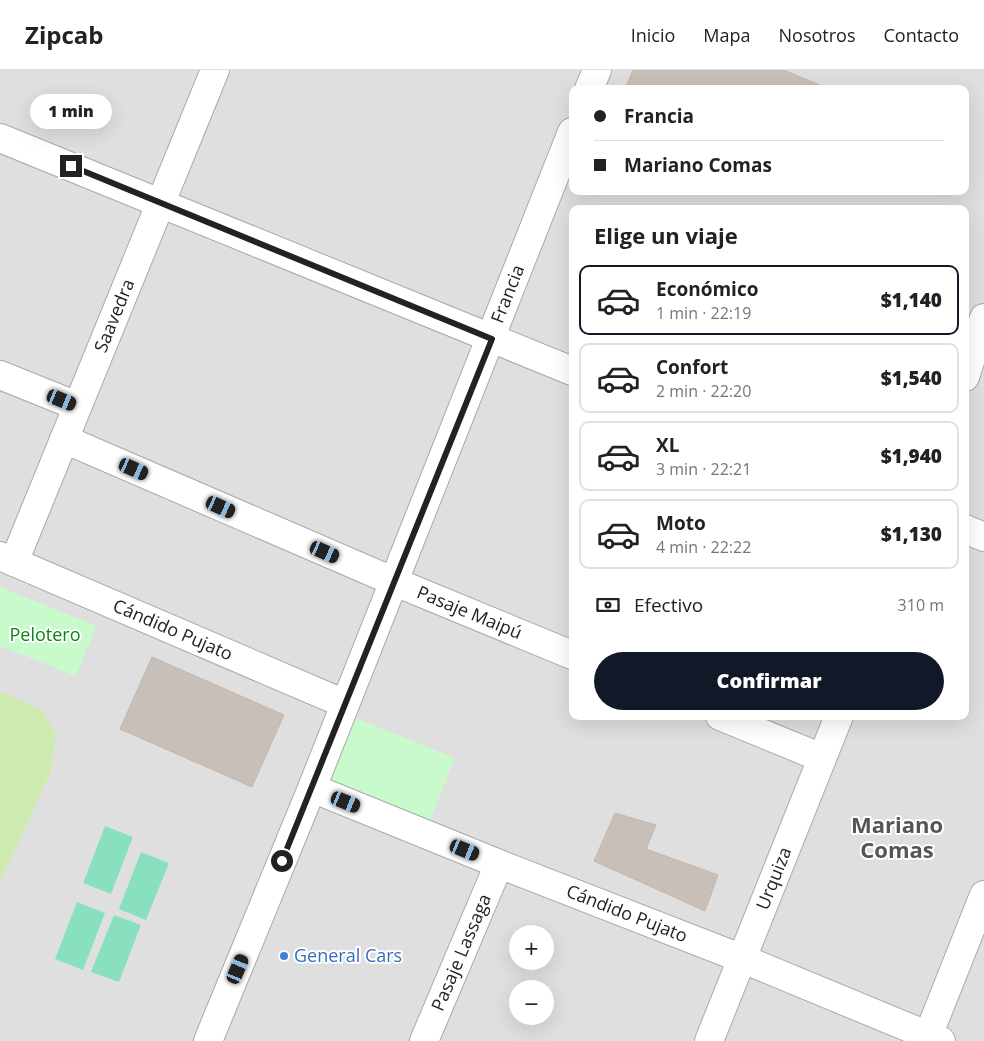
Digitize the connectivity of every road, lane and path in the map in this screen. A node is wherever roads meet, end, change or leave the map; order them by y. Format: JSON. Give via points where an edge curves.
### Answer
{"nodes":[{"id":1,"x":215,"y":70,"type":"edge"},
{"id":2,"x":597,"y":70,"type":"edge"},
{"id":3,"x":591,"y":85,"type":"edge"},
{"id":4,"x":0,"y":138,"type":"edge"},
{"id":5,"x":569,"y":140,"type":"edge"},
{"id":6,"x":159,"y":203,"type":"junction"},
{"id":7,"x":984,"y":318,"type":"edge"},
{"id":8,"x":492,"y":339,"type":"junction"},
{"id":9,"x":969,"y":365,"type":"edge"},
{"id":10,"x":569,"y":370,"type":"edge"},
{"id":11,"x":0,"y":375,"type":"edge"},
{"id":12,"x":77,"y":406,"type":"junction"},
{"id":13,"x":64,"y":438,"type":"junction"},
{"id":14,"x":969,"y":531,"type":"edge"},
{"id":15,"x":984,"y":537,"type":"edge"},
{"id":16,"x":7,"y":559,"type":"edge"},
{"id":17,"x":395,"y":582,"type":"junction"},
{"id":18,"x":569,"y":655,"type":"edge"},
{"id":19,"x":345,"y":704,"type":"junction"},
{"id":20,"x":730,"y":720,"type":"edge"},
{"id":21,"x":837,"y":720,"type":"edge"},
{"id":22,"x":822,"y":758,"type":"junction"},
{"id":23,"x":312,"y":788,"type":"junction"},
{"id":24,"x":498,"y":864,"type":"junction"},
{"id":25,"x":984,"y":895,"type":"edge"},
{"id":26,"x":743,"y":959,"type":"junction"},
{"id":27,"x":931,"y":1039,"type":"edge"},
{"id":28,"x":208,"y":1041,"type":"edge"},
{"id":29,"x":424,"y":1041,"type":"edge"},
{"id":30,"x":709,"y":1041,"type":"edge"}],
"edges":[{"from":1,"to":6,"type":"street","name":"Saavedra"},
{"from":2,"to":3,"type":"street"},
{"from":4,"to":6,"type":"street"},
{"from":5,"to":8,"type":"street","name":"Francia"},
{"from":6,"to":8,"type":"street"},
{"from":6,"to":12,"type":"street","name":"Saavedra"},
{"from":7,"to":9,"type":"street"},
{"from":8,"to":10,"type":"street"},
{"from":8,"to":17,"type":"street","name":"Francia"},
{"from":11,"to":12,"type":"street"},
{"from":12,"to":13,"type":"street","name":"Saavedra"},
{"from":13,"to":16,"type":"street","name":"Saavedra"},
{"from":13,"to":17,"type":"street","name":"Pasaje Maipú"},
{"from":14,"to":15,"type":"street"},
{"from":16,"to":19,"type":"street","name":"Cándido Pujato"},
{"from":17,"to":18,"type":"street","name":"Pasaje Maipú"},
{"from":17,"to":19,"type":"street","name":"Francia"},
{"from":19,"to":23,"type":"street","name":"Francia"},
{"from":20,"to":22,"type":"street"},
{"from":21,"to":22,"type":"street","name":"Urquiza"},
{"from":22,"to":26,"type":"street","name":"Urquiza"},
{"from":23,"to":24,"type":"street","name":"Cándido Pujato"},
{"from":23,"to":28,"type":"street","name":"Francia"},
{"from":24,"to":26,"type":"street","name":"Cándido Pujato"},
{"from":24,"to":29,"type":"street","name":"Pasaje Lassaga"},
{"from":25,"to":27,"type":"street"},
{"from":26,"to":27,"type":"street","name":"Cándido Pujato"},
{"from":26,"to":30,"type":"street","name":"Urquiza"}]}
